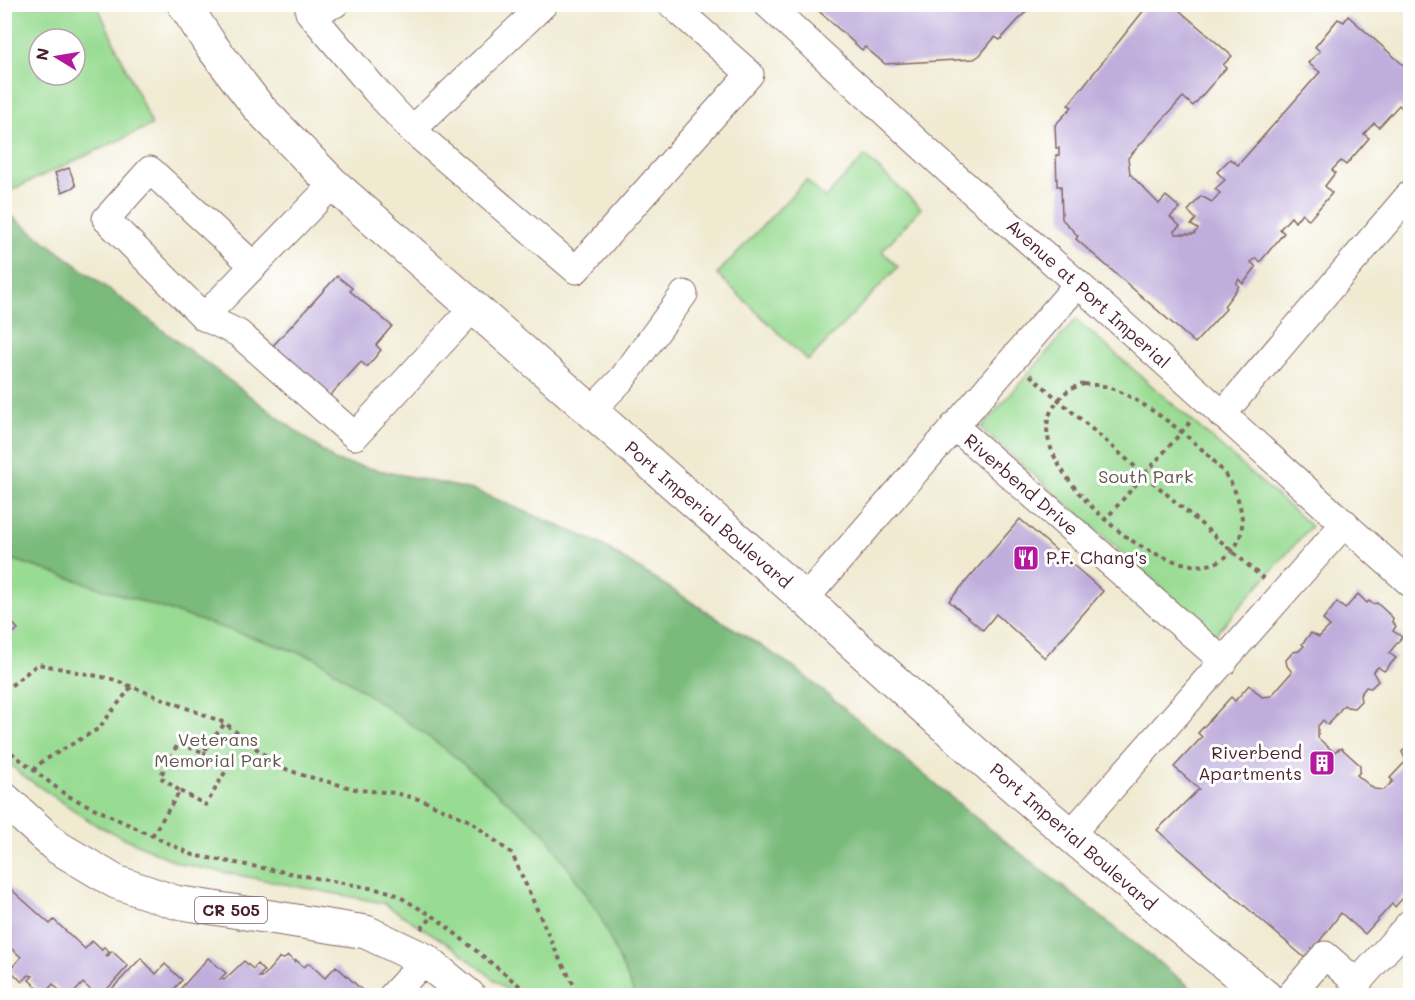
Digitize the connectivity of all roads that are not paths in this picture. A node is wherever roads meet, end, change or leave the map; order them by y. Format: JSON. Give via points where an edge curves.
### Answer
{"nodes":[{"id":1,"x":184,"y":4,"type":"edge"},
{"id":2,"x":335,"y":4,"type":"edge"},
{"id":3,"x":543,"y":4,"type":"edge"},
{"id":4,"x":671,"y":4,"type":"edge"},
{"id":5,"x":767,"y":4,"type":"edge"},
{"id":6,"x":412,"y":130,"type":"junction"},
{"id":7,"x":333,"y":184,"type":"junction"},
{"id":8,"x":1410,"y":194,"type":"edge"},
{"id":9,"x":254,"y":266,"type":"junction"},
{"id":10,"x":1078,"y":284,"type":"junction"},
{"id":11,"x":684,"y":294,"type":"dead end"},
{"id":12,"x":473,"y":308,"type":"junction"},
{"id":13,"x":204,"y":317,"type":"junction"},
{"id":14,"x":1215,"y":408,"type":"junction"},
{"id":15,"x":590,"y":412,"type":"junction"},
{"id":16,"x":954,"y":426,"type":"junction"},
{"id":17,"x":1345,"y":523,"type":"junction"},
{"id":18,"x":1410,"y":583,"type":"edge"},
{"id":19,"x":805,"y":599,"type":"junction"},
{"id":20,"x":1224,"y":662,"type":"junction"},
{"id":21,"x":4,"y":799,"type":"edge"},
{"id":22,"x":1069,"y":836,"type":"junction"},
{"id":23,"x":1410,"y":923,"type":"edge"},
{"id":24,"x":423,"y":945,"type":"junction"},
{"id":25,"x":392,"y":996,"type":"edge"},
{"id":26,"x":469,"y":996,"type":"edge"},
{"id":27,"x":1264,"y":996,"type":"edge"},
{"id":28,"x":1290,"y":996,"type":"edge"}],
"edges":[{"from":1,"to":7,"type":"main road","name":"Port Imperial Boulevard","via":[[259,108]]},
{"from":2,"to":6,"type":"street","via":[[309,12]]},
{"from":3,"to":6,"type":"street"},
{"from":4,"to":6,"type":"street","via":[[750,74],[576,270]]},
{"from":5,"to":10,"type":"street","name":"Avenue at Port Imperial"},
{"from":7,"to":9,"type":"street"},
{"from":7,"to":12,"type":"main road","name":"Port Imperial Boulevard"},
{"from":8,"to":14,"type":"street"},
{"from":9,"to":13,"type":"street"},
{"from":9,"to":13,"type":"street","via":[[150,170],[106,219]]},
{"from":10,"to":14,"type":"street","name":"Avenue at Port Imperial"},
{"from":10,"to":16,"type":"street","name":"Riverbend Drive"},
{"from":11,"to":15,"type":"street","via":[[622,379]]},
{"from":12,"to":13,"type":"street","via":[[355,436],[238,333]]},
{"from":12,"to":15,"type":"main road","name":"Port Imperial Boulevard"},
{"from":14,"to":17,"type":"street","name":"Avenue at Port Imperial"},
{"from":15,"to":19,"type":"main road","name":"Port Imperial Boulevard"},
{"from":16,"to":19,"type":"street","name":"Riverbend Drive"},
{"from":16,"to":20,"type":"street","name":"Riverbend Drive"},
{"from":17,"to":18,"type":"street","name":"Avenue at Port Imperial"},
{"from":17,"to":20,"type":"street"},
{"from":19,"to":22,"type":"main road","name":"Port Imperial Boulevard"},
{"from":20,"to":22,"type":"street"},
{"from":21,"to":24,"type":"main road","number":"CR 505","via":[[57,847],[116,882],[175,902],[366,932]]},
{"from":22,"to":27,"type":"main road","name":"Port Imperial Boulevard"},
{"from":23,"to":28,"type":"street","via":[[1357,983],[1325,955]]},
{"from":24,"to":25,"type":"street"},
{"from":24,"to":26,"type":"main road","number":"CR 505"}]}
